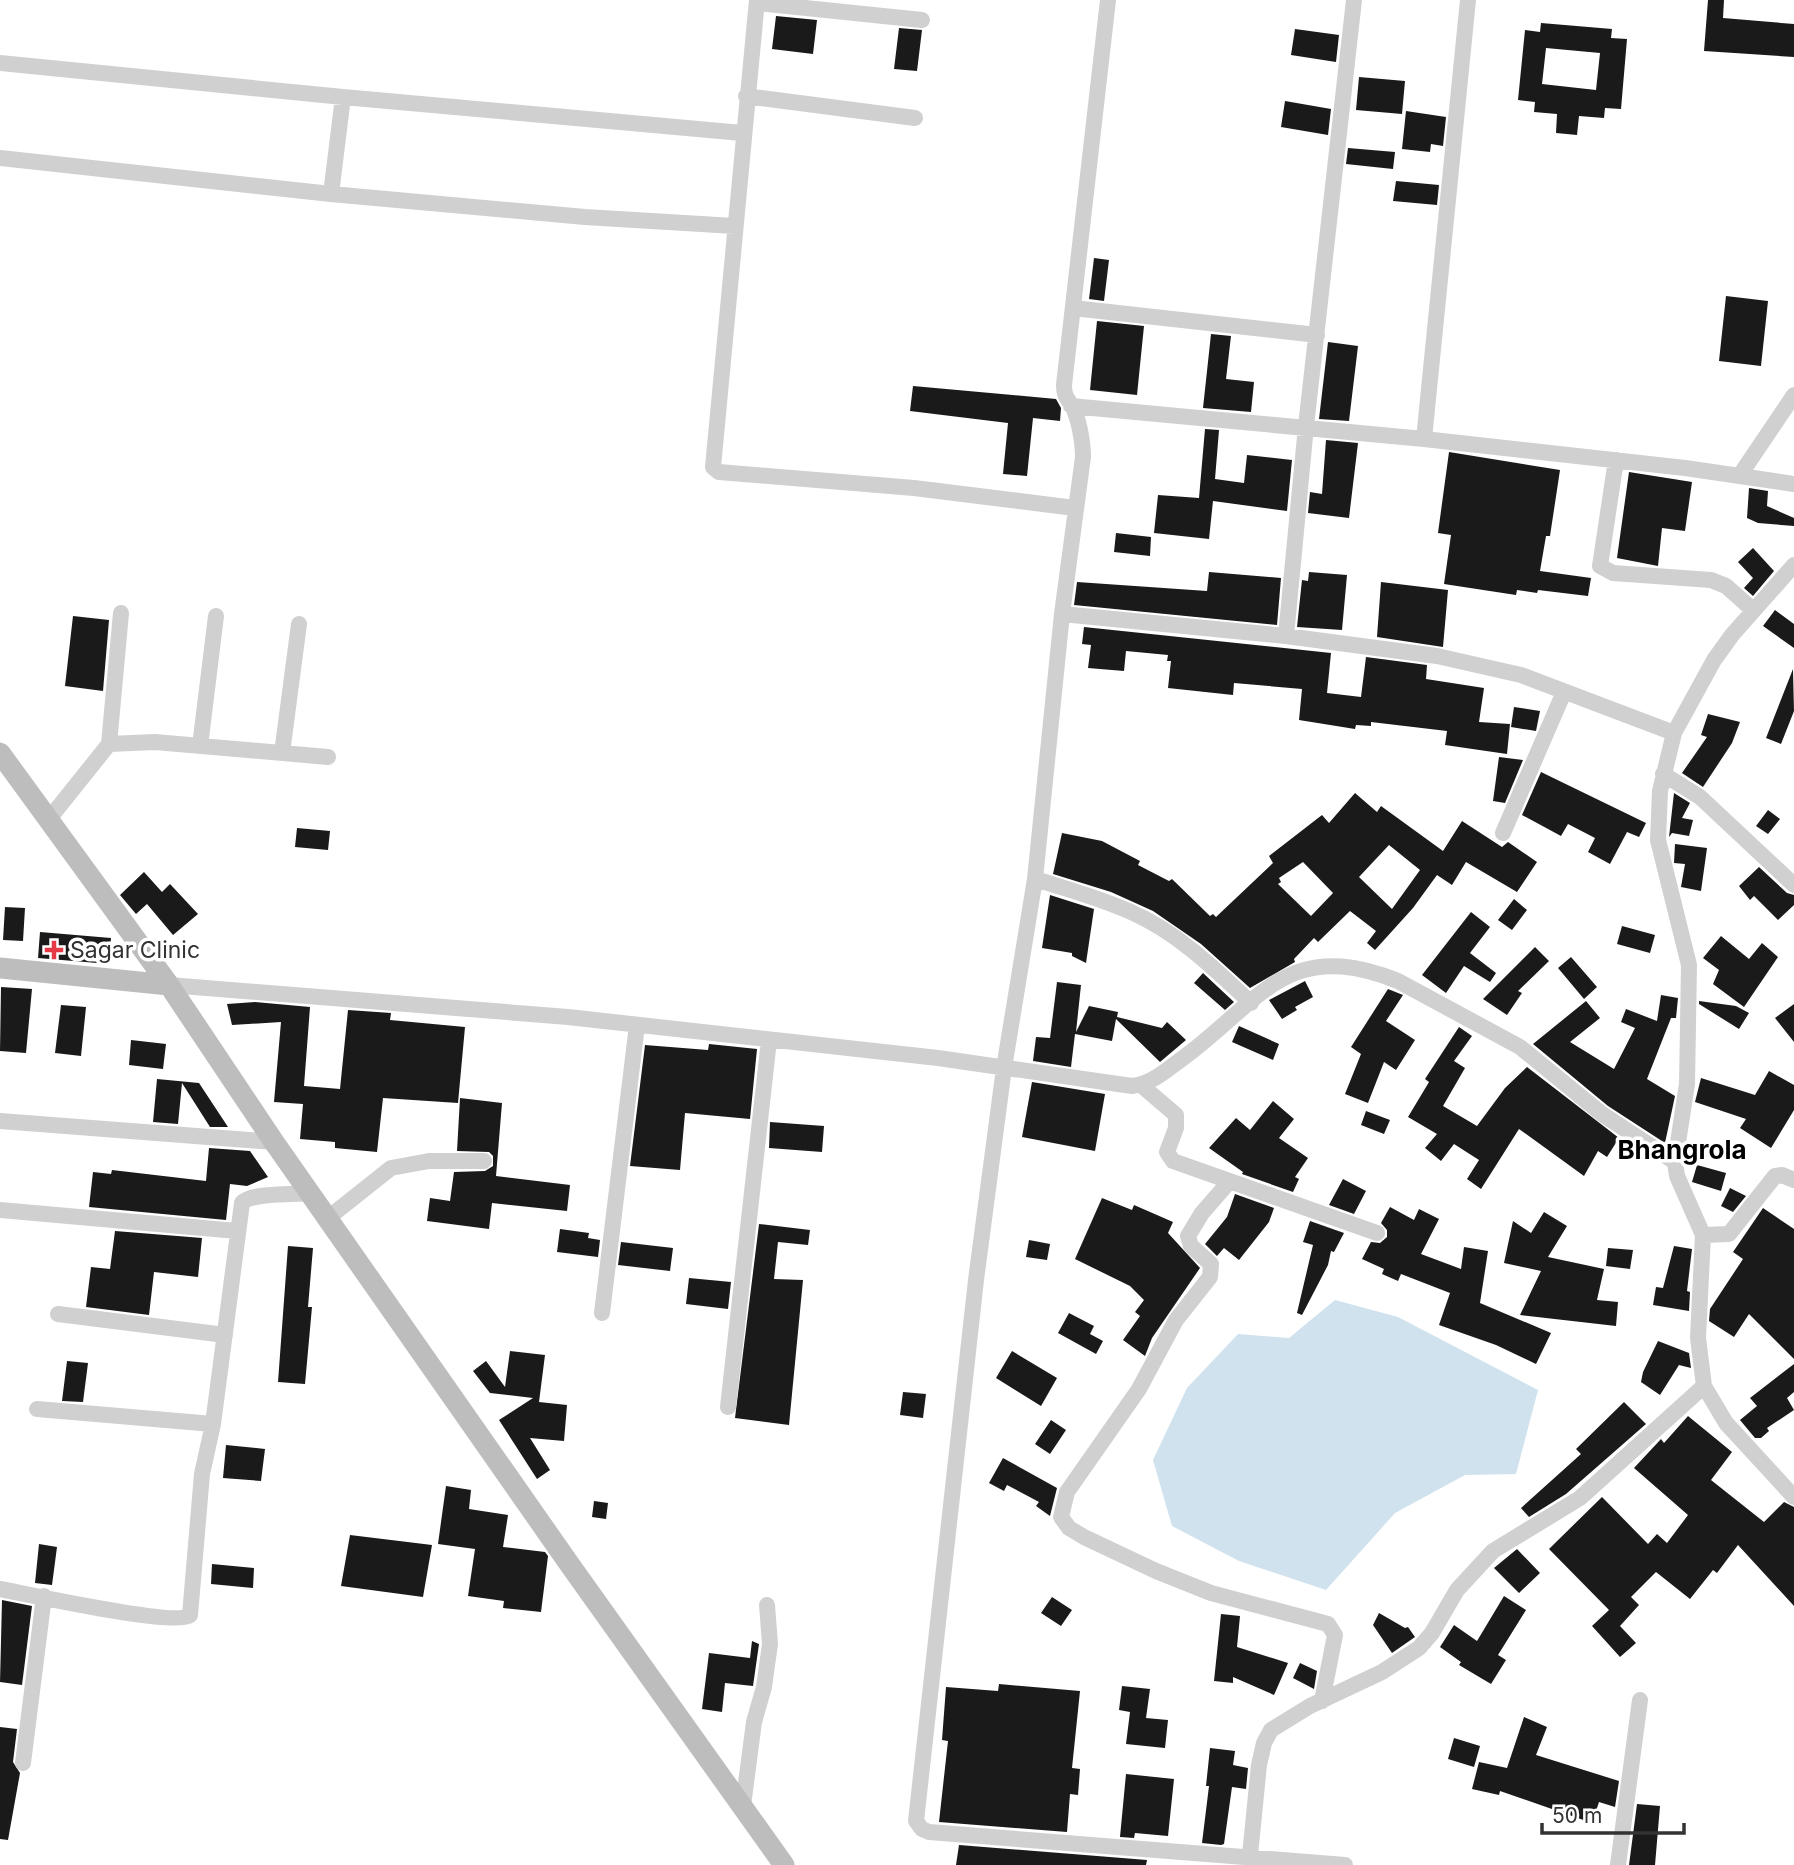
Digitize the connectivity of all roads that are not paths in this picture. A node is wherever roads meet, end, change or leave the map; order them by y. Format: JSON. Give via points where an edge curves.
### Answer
{"nodes":[{"id":1,"x":1108,"y":0,"type":"edge"},
{"id":2,"x":1354,"y":0,"type":"edge"},
{"id":3,"x":1468,"y":0,"type":"edge"},
{"id":4,"x":757,"y":2,"type":"edge"},
{"id":5,"x":922,"y":20,"type":"dead end"},
{"id":6,"x":0,"y":63,"type":"edge"},
{"id":7,"x":746,"y":96,"type":"junction"},
{"id":8,"x":343,"y":97,"type":"junction"},
{"id":9,"x":915,"y":118,"type":"dead end"},
{"id":10,"x":742,"y":133,"type":"junction"},
{"id":11,"x":0,"y":158,"type":"edge"},
{"id":12,"x":331,"y":194,"type":"junction"},
{"id":13,"x":734,"y":226,"type":"junction"},
{"id":14,"x":1073,"y":308,"type":"junction"},
{"id":15,"x":1317,"y":335,"type":"junction"},
{"id":16,"x":1794,"y":395,"type":"edge"},
{"id":17,"x":1072,"y":406,"type":"junction"},
{"id":18,"x":1306,"y":426,"type":"junction"},
{"id":19,"x":1424,"y":439,"type":"junction"},
{"id":20,"x":1616,"y":460,"type":"junction"},
{"id":21,"x":1740,"y":475,"type":"junction"},
{"id":22,"x":1794,"y":484,"type":"edge"},
{"id":23,"x":1075,"y":508,"type":"junction"},
{"id":24,"x":1794,"y":565,"type":"edge"},
{"id":25,"x":1753,"y":610,"type":"junction"},
{"id":26,"x":121,"y":613,"type":"dead end"},
{"id":27,"x":1062,"y":614,"type":"junction"},
{"id":28,"x":216,"y":616,"type":"dead end"},
{"id":29,"x":299,"y":624,"type":"dead end"},
{"id":30,"x":1286,"y":636,"type":"junction"},
{"id":31,"x":1564,"y":692,"type":"junction"},
{"id":32,"x":1674,"y":733,"type":"junction"},
{"id":33,"x":109,"y":744,"type":"junction"},
{"id":34,"x":200,"y":746,"type":"junction"},
{"id":35,"x":0,"y":753,"type":"edge"},
{"id":36,"x":282,"y":753,"type":"junction"},
{"id":37,"x":328,"y":757,"type":"dead end"},
{"id":38,"x":1663,"y":774,"type":"junction"},
{"id":39,"x":49,"y":819,"type":"junction"},
{"id":40,"x":1503,"y":833,"type":"dead end"},
{"id":41,"x":1035,"y":879,"type":"junction"},
{"id":42,"x":1794,"y":885,"type":"edge"},
{"id":43,"x":0,"y":968,"type":"edge"},
{"id":44,"x":169,"y":985,"type":"junction"},
{"id":45,"x":1251,"y":1003,"type":"junction"},
{"id":46,"x":637,"y":1026,"type":"junction"},
{"id":47,"x":769,"y":1040,"type":"junction"},
{"id":48,"x":1004,"y":1068,"type":"junction"},
{"id":49,"x":1141,"y":1085,"type":"junction"},
{"id":50,"x":0,"y":1121,"type":"edge"},
{"id":51,"x":274,"y":1142,"type":"junction"},
{"id":52,"x":484,"y":1161,"type":"dead end"},
{"id":53,"x":1675,"y":1162,"type":"junction"},
{"id":54,"x":1794,"y":1180,"type":"edge"},
{"id":55,"x":1228,"y":1182,"type":"junction"},
{"id":56,"x":310,"y":1193,"type":"junction"},
{"id":57,"x":0,"y":1210,"type":"edge"},
{"id":58,"x":328,"y":1218,"type":"junction"},
{"id":59,"x":237,"y":1231,"type":"junction"},
{"id":60,"x":1377,"y":1233,"type":"dead end"},
{"id":61,"x":1703,"y":1235,"type":"junction"},
{"id":62,"x":602,"y":1313,"type":"dead end"},
{"id":63,"x":58,"y":1314,"type":"dead end"},
{"id":64,"x":225,"y":1335,"type":"junction"},
{"id":65,"x":1704,"y":1386,"type":"junction"},
{"id":66,"x":727,"y":1408,"type":"dead end"},
{"id":67,"x":37,"y":1409,"type":"dead end"},
{"id":68,"x":214,"y":1424,"type":"junction"},
{"id":69,"x":1794,"y":1497,"type":"edge"},
{"id":70,"x":0,"y":1589,"type":"edge"},
{"id":71,"x":44,"y":1596,"type":"junction"},
{"id":72,"x":767,"y":1605,"type":"dead end"},
{"id":73,"x":1640,"y":1700,"type":"dead end"},
{"id":74,"x":1322,"y":1701,"type":"junction"},
{"id":75,"x":23,"y":1763,"type":"dead end"},
{"id":76,"x":743,"y":1806,"type":"junction"},
{"id":77,"x":1249,"y":1861,"type":"edge"},
{"id":78,"x":784,"y":1865,"type":"edge"},
{"id":79,"x":1345,"y":1865,"type":"edge"},
{"id":80,"x":1618,"y":1865,"type":"edge"}],
"edges":[{"from":1,"to":14,"type":"street"},
{"from":2,"to":15,"type":"street"},
{"from":3,"to":19,"type":"street"},
{"from":4,"to":5,"type":"street"},
{"from":4,"to":7,"type":"street"},
{"from":6,"to":8,"type":"street"},
{"from":7,"to":9,"type":"street"},
{"from":7,"to":10,"type":"street"},
{"from":8,"to":10,"type":"street"},
{"from":8,"to":12,"type":"street"},
{"from":10,"to":13,"type":"street"},
{"from":11,"to":12,"type":"street"},
{"from":12,"to":13,"type":"street"},
{"from":13,"to":23,"type":"street","via":[[712,456],[716,471]]},
{"from":14,"to":15,"type":"street"},
{"from":14,"to":17,"type":"street","via":[[1064,385]]},
{"from":15,"to":18,"type":"street"},
{"from":16,"to":21,"type":"street"},
{"from":17,"to":18,"type":"street"},
{"from":17,"to":23,"type":"street","via":[[1083,445]]},
{"from":18,"to":19,"type":"street"},
{"from":18,"to":30,"type":"street"},
{"from":19,"to":20,"type":"street"},
{"from":20,"to":21,"type":"street"},
{"from":20,"to":25,"type":"street","via":[[1602,569],[1711,580],[1726,586]]},
{"from":21,"to":22,"type":"street"},
{"from":23,"to":27,"type":"street"},
{"from":24,"to":25,"type":"street"},
{"from":25,"to":32,"type":"street","via":[[1714,660]]},
{"from":26,"to":33,"type":"street"},
{"from":27,"to":30,"type":"street"},
{"from":27,"to":41,"type":"street"},
{"from":28,"to":34,"type":"street"},
{"from":29,"to":36,"type":"street"},
{"from":30,"to":31,"type":"street","via":[[1437,656],[1521,675]]},
{"from":31,"to":32,"type":"street"},
{"from":31,"to":40,"type":"street"},
{"from":32,"to":38,"type":"street"},
{"from":33,"to":34,"type":"street","via":[[133,741]]},
{"from":33,"to":39,"type":"street"},
{"from":34,"to":36,"type":"street"},
{"from":35,"to":39,"type":"street"},
{"from":36,"to":37,"type":"street"},
{"from":38,"to":42,"type":"street","via":[[1700,797]]},
{"from":38,"to":53,"type":"street","via":[[1660,856],[1689,965],[1686,1084]]},
{"from":39,"to":44,"type":"street"},
{"from":41,"to":45,"type":"street","via":[[1150,922],[1205,961]]},
{"from":41,"to":48,"type":"street"},
{"from":43,"to":44,"type":"street"},
{"from":44,"to":46,"type":"street"},
{"from":44,"to":51,"type":"street"},
{"from":45,"to":49,"type":"street","via":[[1217,1034]]},
{"from":45,"to":53,"type":"street","via":[[1262,991],[1309,967],[1337,965],[1377,972],[1520,1047],[1602,1114]]},
{"from":46,"to":47,"type":"street"},
{"from":46,"to":62,"type":"street"},
{"from":47,"to":48,"type":"street"},
{"from":47,"to":66,"type":"street"},
{"from":48,"to":49,"type":"street"},
{"from":48,"to":77,"type":"street","via":[[916,1821],[929,1832]]},
{"from":49,"to":55,"type":"street","via":[[1176,1115],[1169,1157]]},
{"from":50,"to":51,"type":"street"},
{"from":51,"to":56,"type":"street"},
{"from":52,"to":58,"type":"street","via":[[429,1160],[391,1168]]},
{"from":53,"to":61,"type":"street"},
{"from":54,"to":61,"type":"street","via":[[1775,1176],[1729,1234]]},
{"from":55,"to":60,"type":"street"},
{"from":55,"to":74,"type":"street","via":[[1188,1236],[1191,1246],[1210,1264],[1210,1277],[1176,1321],[1139,1389],[1067,1492],[1061,1517],[1084,1537],[1167,1576],[1211,1593],[1328,1624],[1335,1635]]},
{"from":56,"to":58,"type":"street"},
{"from":56,"to":59,"type":"street","via":[[247,1198]]},
{"from":57,"to":59,"type":"street"},
{"from":58,"to":76,"type":"street"},
{"from":59,"to":64,"type":"street"},
{"from":61,"to":65,"type":"street","via":[[1698,1338]]},
{"from":63,"to":64,"type":"street"},
{"from":64,"to":68,"type":"street"},
{"from":65,"to":69,"type":"street","via":[[1726,1423]]},
{"from":65,"to":74,"type":"street","via":[[1598,1485],[1493,1550],[1457,1590],[1419,1648]]},
{"from":67,"to":68,"type":"street"},
{"from":68,"to":71,"type":"street","via":[[202,1474],[188,1617],[145,1616]]},
{"from":70,"to":71,"type":"street"},
{"from":71,"to":75,"type":"street"},
{"from":72,"to":76,"type":"street","via":[[770,1644]]},
{"from":73,"to":80,"type":"street"},
{"from":74,"to":77,"type":"street","via":[[1271,1730],[1264,1742]]},
{"from":76,"to":78,"type":"street"},
{"from":77,"to":79,"type":"street"}]}
